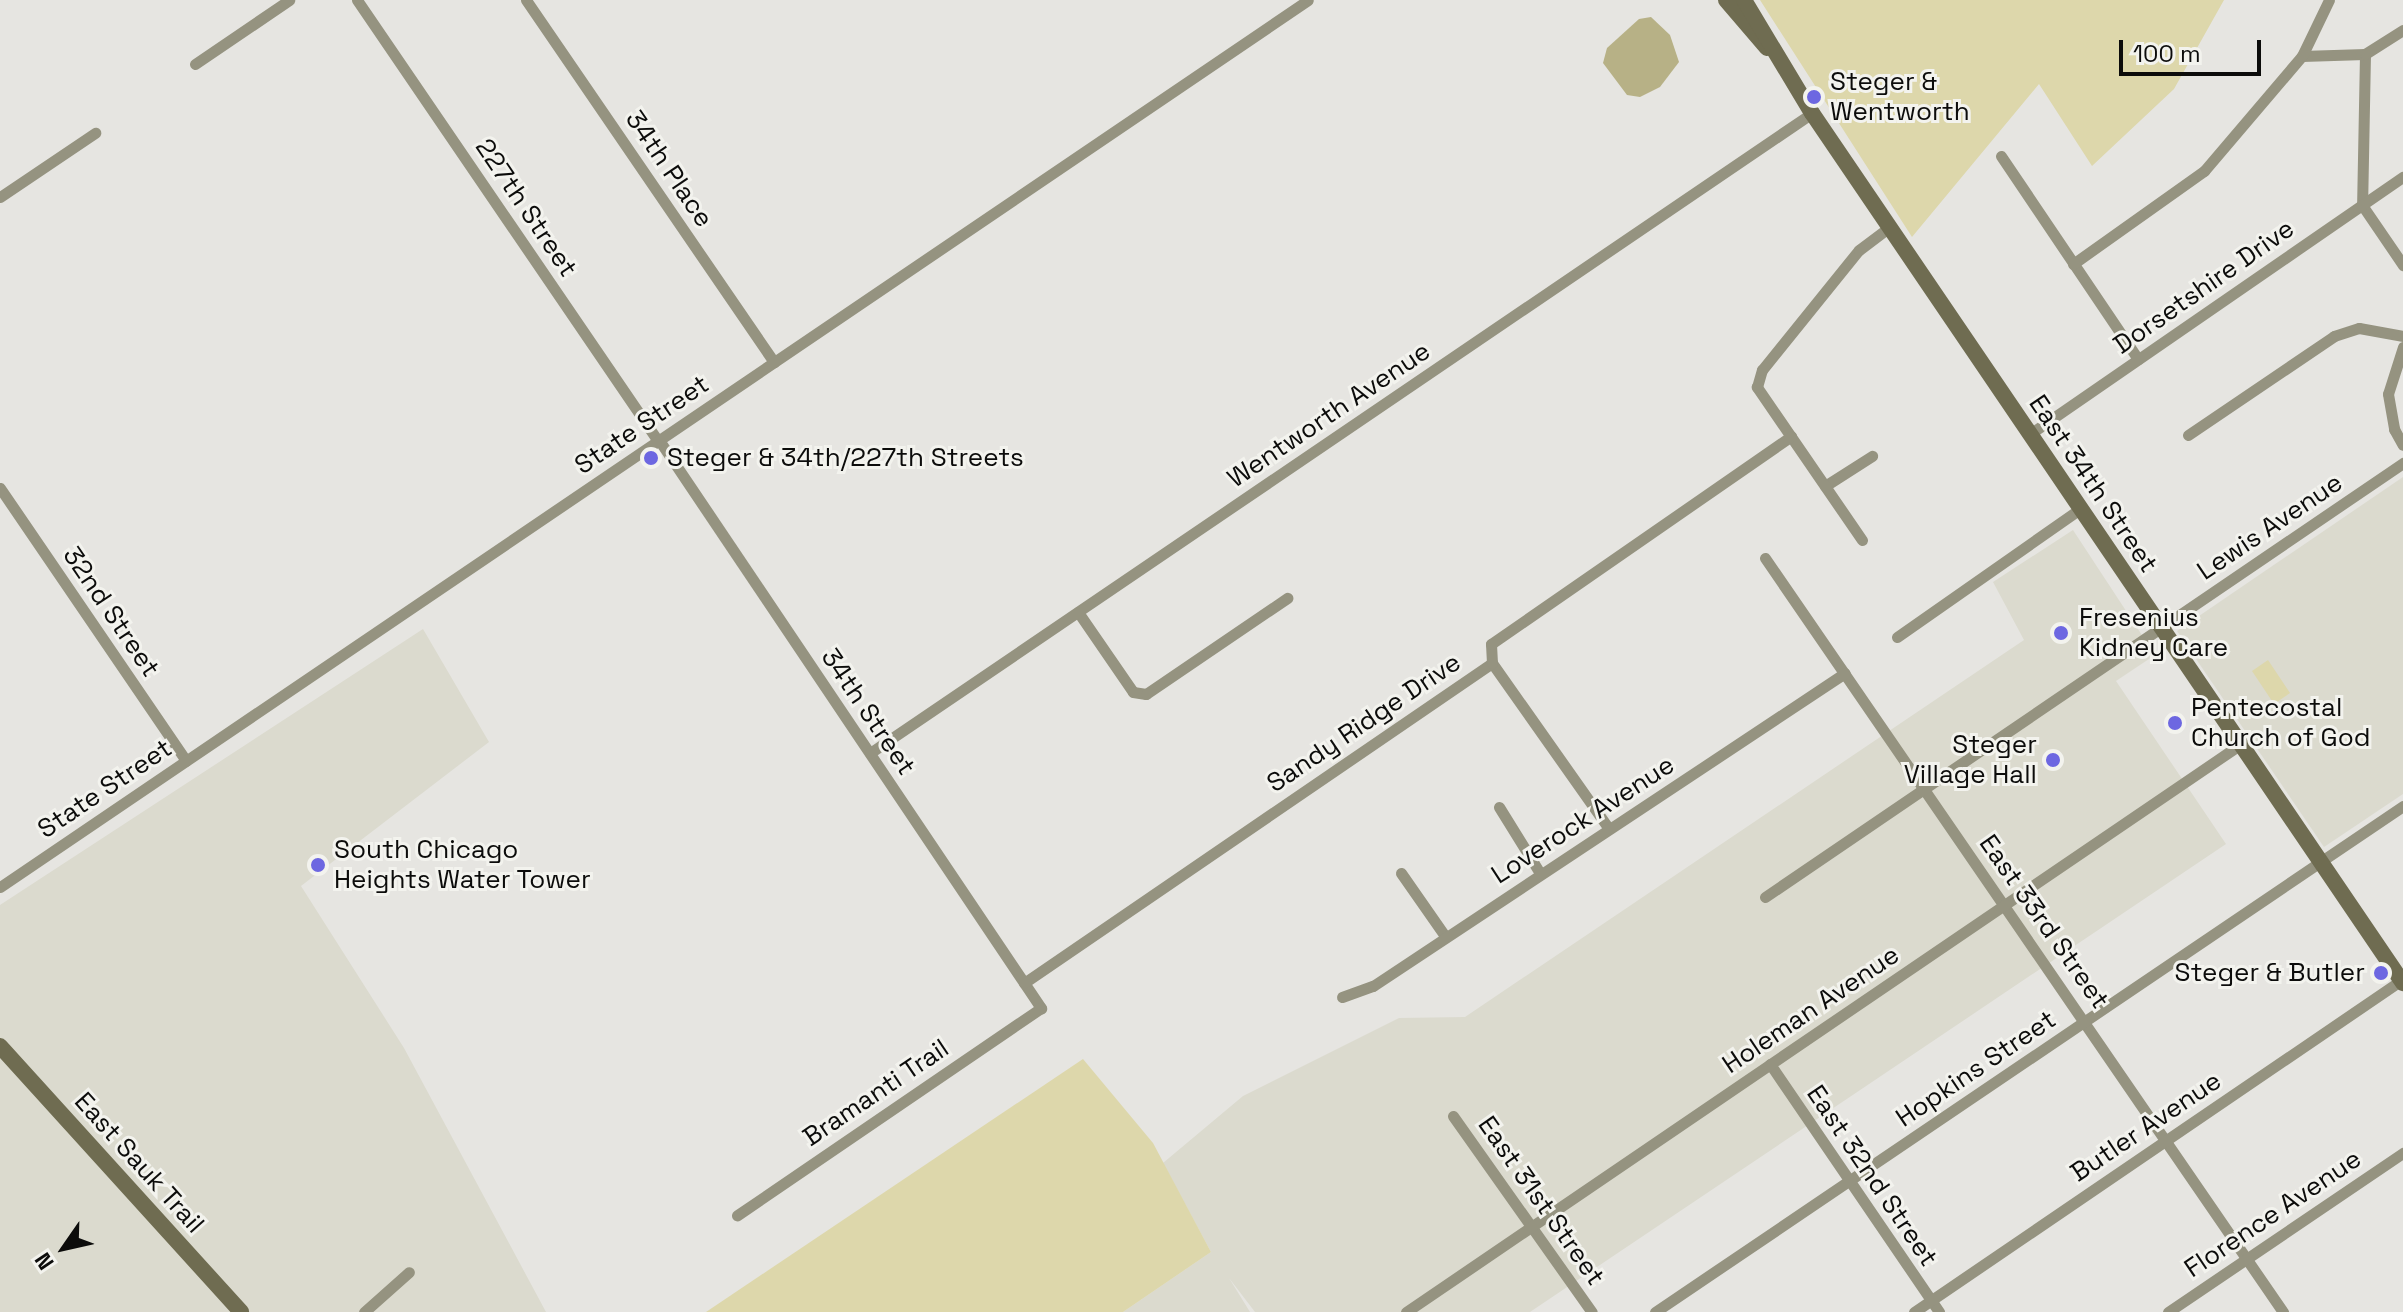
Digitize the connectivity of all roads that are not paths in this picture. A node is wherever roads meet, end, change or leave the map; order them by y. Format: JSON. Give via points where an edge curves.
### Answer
{"nodes":[{"id":1,"x":289,"y":0,"type":"edge"},
{"id":2,"x":357,"y":0,"type":"edge"},
{"id":3,"x":526,"y":0,"type":"edge"},
{"id":4,"x":1308,"y":0,"type":"edge"},
{"id":5,"x":1726,"y":0,"type":"edge"},
{"id":6,"x":1744,"y":0,"type":"edge"},
{"id":7,"x":2329,"y":0,"type":"edge"},
{"id":8,"x":2403,"y":30,"type":"edge"},
{"id":9,"x":1772,"y":52,"type":"junction"},
{"id":10,"x":2365,"y":54,"type":"junction"},
{"id":11,"x":2302,"y":56,"type":"junction"},
{"id":12,"x":195,"y":64,"type":"dead end"},
{"id":13,"x":1812,"y":113,"type":"junction"},
{"id":14,"x":95,"y":133,"type":"dead end"},
{"id":15,"x":2001,"y":156,"type":"dead end"},
{"id":16,"x":2403,"y":177,"type":"edge"},
{"id":17,"x":0,"y":197,"type":"edge"},
{"id":18,"x":2362,"y":205,"type":"junction"},
{"id":19,"x":1889,"y":227,"type":"junction"},
{"id":20,"x":2073,"y":264,"type":"junction"},
{"id":21,"x":2403,"y":265,"type":"edge"},
{"id":22,"x":2403,"y":336,"type":"edge"},
{"id":23,"x":2403,"y":347,"type":"edge"},
{"id":24,"x":2138,"y":359,"type":"junction"},
{"id":25,"x":774,"y":362,"type":"junction"},
{"id":26,"x":2030,"y":434,"type":"junction"},
{"id":27,"x":2188,"y":435,"type":"dead end"},
{"id":28,"x":1791,"y":436,"type":"junction"},
{"id":29,"x":658,"y":441,"type":"junction"},
{"id":30,"x":2403,"y":445,"type":"edge"},
{"id":31,"x":1872,"y":456,"type":"dead end"},
{"id":32,"x":2403,"y":463,"type":"edge"},
{"id":33,"x":1825,"y":486,"type":"junction"},
{"id":34,"x":0,"y":488,"type":"edge"},
{"id":35,"x":2081,"y":508,"type":"junction"},
{"id":36,"x":1862,"y":540,"type":"dead end"},
{"id":37,"x":1765,"y":558,"type":"dead end"},
{"id":38,"x":1287,"y":598,"type":"dead end"},
{"id":39,"x":1078,"y":612,"type":"junction"},
{"id":40,"x":2162,"y":628,"type":"junction"},
{"id":41,"x":1897,"y":637,"type":"dead end"},
{"id":42,"x":1492,"y":663,"type":"junction"},
{"id":43,"x":1845,"y":673,"type":"junction"},
{"id":44,"x":2241,"y":744,"type":"junction"},
{"id":45,"x":870,"y":753,"type":"junction"},
{"id":46,"x":186,"y":761,"type":"junction"},
{"id":47,"x":1924,"y":787,"type":"junction"},
{"id":48,"x":2403,"y":806,"type":"edge"},
{"id":49,"x":1499,"y":807,"type":"dead end"},
{"id":50,"x":1609,"y":829,"type":"junction"},
{"id":51,"x":2321,"y":862,"type":"junction"},
{"id":52,"x":1401,"y":873,"type":"dead end"},
{"id":53,"x":1540,"y":873,"type":"junction"},
{"id":54,"x":0,"y":887,"type":"edge"},
{"id":55,"x":1765,"y":897,"type":"dead end"},
{"id":56,"x":2005,"y":904,"type":"junction"},
{"id":57,"x":1445,"y":936,"type":"junction"},
{"id":58,"x":2402,"y":981,"type":"edge"},
{"id":59,"x":1024,"y":983,"type":"junction"},
{"id":60,"x":1342,"y":997,"type":"dead end"},
{"id":61,"x":1041,"y":1008,"type":"joint"},
{"id":62,"x":2086,"y":1021,"type":"junction"},
{"id":63,"x":0,"y":1046,"type":"edge"},
{"id":64,"x":1770,"y":1064,"type":"junction"},
{"id":65,"x":1453,"y":1116,"type":"dead end"},
{"id":66,"x":2167,"y":1140,"type":"junction"},
{"id":67,"x":2403,"y":1153,"type":"edge"},
{"id":68,"x":1849,"y":1181,"type":"junction"},
{"id":69,"x":737,"y":1215,"type":"dead end"},
{"id":70,"x":1533,"y":1225,"type":"junction"},
{"id":71,"x":2247,"y":1258,"type":"junction"},
{"id":72,"x":409,"y":1272,"type":"dead end"},
{"id":73,"x":1931,"y":1301,"type":"junction"},
{"id":74,"x":241,"y":1312,"type":"edge"},
{"id":75,"x":364,"y":1312,"type":"edge"},
{"id":76,"x":1406,"y":1312,"type":"edge"},
{"id":77,"x":1592,"y":1312,"type":"edge"},
{"id":78,"x":1655,"y":1312,"type":"edge"},
{"id":79,"x":1914,"y":1312,"type":"edge"},
{"id":80,"x":1939,"y":1312,"type":"edge"},
{"id":81,"x":2168,"y":1312,"type":"edge"},
{"id":82,"x":2283,"y":1312,"type":"edge"}],
"edges":[{"from":1,"to":12,"type":"street"},
{"from":2,"to":29,"type":"street","name":"227th Street"},
{"from":3,"to":25,"type":"street","name":"34th Place"},
{"from":4,"to":25,"type":"street","name":"State Street"},
{"from":5,"to":9,"type":"street","via":[[1749,33]]},
{"from":6,"to":9,"type":"street"},
{"from":7,"to":11,"type":"street"},
{"from":8,"to":10,"type":"street"},
{"from":9,"to":13,"type":"street","name":"East 34th Street"},
{"from":10,"to":11,"type":"street"},
{"from":10,"to":18,"type":"street"},
{"from":11,"to":20,"type":"street","via":[[2204,171]]},
{"from":13,"to":19,"type":"street","name":"East 34th Street"},
{"from":13,"to":39,"type":"street","name":"Wentworth Avenue"},
{"from":14,"to":17,"type":"street"},
{"from":15,"to":20,"type":"street"},
{"from":16,"to":18,"type":"street","name":"Dorsetshire Drive"},
{"from":18,"to":21,"type":"street"},
{"from":18,"to":24,"type":"street","name":"Dorsetshire Drive"},
{"from":19,"to":26,"type":"street","name":"East 34th Street"},
{"from":19,"to":28,"type":"street","via":[[1859,250],[1762,370],[1757,387]]},
{"from":20,"to":24,"type":"street"},
{"from":22,"to":27,"type":"street","via":[[2359,328],[2334,336]]},
{"from":23,"to":30,"type":"street","via":[[2388,394],[2394,429]]},
{"from":24,"to":26,"type":"street","name":"Dorsetshire Drive"},
{"from":25,"to":29,"type":"street","name":"State Street"},
{"from":26,"to":35,"type":"street","name":"East 34th Street"},
{"from":28,"to":33,"type":"street"},
{"from":28,"to":42,"type":"street","name":"Sandy Ridge Drive","via":[[1491,644]]},
{"from":29,"to":45,"type":"street","name":"34th Street"},
{"from":29,"to":46,"type":"street","name":"State Street"},
{"from":31,"to":33,"type":"street"},
{"from":32,"to":40,"type":"street","name":"Lewis Avenue"},
{"from":33,"to":36,"type":"street"},
{"from":34,"to":46,"type":"street","name":"32nd Street"},
{"from":35,"to":40,"type":"street","name":"East 34th Street"},
{"from":35,"to":41,"type":"street"},
{"from":37,"to":43,"type":"street","name":"East 33rd Street"},
{"from":38,"to":39,"type":"street","via":[[1146,694],[1133,692]]},
{"from":39,"to":45,"type":"street","name":"Wentworth Avenue"},
{"from":40,"to":44,"type":"street","name":"East 34th Street"},
{"from":40,"to":47,"type":"street","name":"Lewis Avenue"},
{"from":42,"to":50,"type":"street"},
{"from":42,"to":59,"type":"street","name":"Sandy Ridge Drive"},
{"from":43,"to":47,"type":"street","name":"East 33rd Street"},
{"from":43,"to":50,"type":"street","name":"Loverock Avenue"},
{"from":44,"to":51,"type":"street","name":"East 34th Street"},
{"from":44,"to":56,"type":"street","name":"Holeman Avenue"},
{"from":45,"to":59,"type":"street","name":"34th Street"},
{"from":46,"to":54,"type":"street","name":"State Street"},
{"from":47,"to":55,"type":"street","name":"Lewis Avenue"},
{"from":47,"to":56,"type":"street","name":"East 33rd Street"},
{"from":48,"to":51,"type":"street","name":"Hopkins Street"},
{"from":49,"to":53,"type":"street"},
{"from":50,"to":53,"type":"street","name":"Loverock Avenue"},
{"from":51,"to":58,"type":"street","name":"East 34th Street"},
{"from":51,"to":62,"type":"street","name":"Hopkins Street"},
{"from":52,"to":57,"type":"street"},
{"from":53,"to":57,"type":"street","name":"Loverock Avenue"},
{"from":56,"to":62,"type":"street","name":"East 33rd Street"},
{"from":56,"to":64,"type":"street","name":"Holeman Avenue"},
{"from":57,"to":60,"type":"street","name":"Loverock Avenue","via":[[1373,986]]},
{"from":58,"to":66,"type":"street","name":"Butler Avenue"},
{"from":59,"to":61,"type":"street","name":"34th Street"},
{"from":61,"to":69,"type":"street","name":"Bramanti Trail"},
{"from":62,"to":66,"type":"street","name":"East 33rd Street"},
{"from":62,"to":68,"type":"street","name":"Hopkins Street"},
{"from":63,"to":74,"type":"street","name":"East Sauk Trail"},
{"from":64,"to":68,"type":"street","name":"East 32nd Street"},
{"from":64,"to":70,"type":"street","name":"Holeman Avenue"},
{"from":65,"to":70,"type":"street","name":"East 31st Street"},
{"from":66,"to":71,"type":"street","name":"East 33rd Street"},
{"from":66,"to":73,"type":"street","name":"Butler Avenue"},
{"from":67,"to":71,"type":"street","name":"Florence Avenue"},
{"from":68,"to":73,"type":"street","name":"East 32nd Street"},
{"from":68,"to":78,"type":"street","name":"Hopkins Street"},
{"from":70,"to":76,"type":"street","name":"Holeman Avenue"},
{"from":70,"to":77,"type":"street","name":"East 31st Street"},
{"from":71,"to":81,"type":"street","name":"Florence Avenue"},
{"from":71,"to":82,"type":"street","name":"East 33rd Street"},
{"from":72,"to":75,"type":"street"},
{"from":73,"to":79,"type":"street","name":"Butler Avenue"},
{"from":73,"to":80,"type":"street","name":"East 32nd Street"}]}
